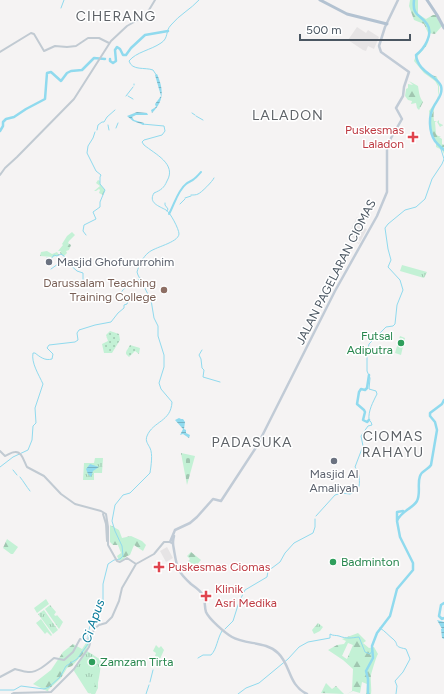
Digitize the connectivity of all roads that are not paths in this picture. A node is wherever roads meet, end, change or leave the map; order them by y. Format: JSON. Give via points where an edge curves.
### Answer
{"nodes":[{"id":1,"x":155,"y":0,"type":"edge"},
{"id":2,"x":320,"y":0,"type":"edge"},
{"id":3,"x":398,"y":0,"type":"edge"},
{"id":4,"x":427,"y":0,"type":"edge"},
{"id":5,"x":387,"y":24,"type":"junction"},
{"id":6,"x":444,"y":28,"type":"edge"},
{"id":7,"x":109,"y":43,"type":"junction"},
{"id":8,"x":0,"y":52,"type":"edge"},
{"id":9,"x":0,"y":175,"type":"edge"},
{"id":10,"x":0,"y":451,"type":"edge"},
{"id":11,"x":171,"y":542,"type":"junction"},
{"id":12,"x":136,"y":564,"type":"junction"},
{"id":13,"x":90,"y":640,"type":"junction"},
{"id":14,"x":0,"y":677,"type":"edge"},
{"id":15,"x":12,"y":694,"type":"edge"},
{"id":16,"x":307,"y":694,"type":"edge"}],
"edges":[{"from":1,"to":7,"type":"street","via":[[141,18],[121,30]]},
{"from":2,"to":5,"type":"main road","via":[[347,14]]},
{"from":3,"to":5,"type":"main road","name":"JALAN PAGELARAN CIOMAS"},
{"from":4,"to":6,"type":"main road"},
{"from":5,"to":11,"type":"main road","name":"JALAN PAGELARAN CIOMAS","via":[[379,50],[409,72],[396,107],[402,119],[387,145],[387,193],[257,446],[221,501],[213,499],[198,517],[177,530]]},
{"from":7,"to":8,"type":"street","via":[[99,38],[88,38],[76,46],[54,46],[44,51],[33,34],[30,34]]},
{"from":7,"to":9,"type":"street","via":[[74,99]]},
{"from":10,"to":12,"type":"street","via":[[5,456],[14,452],[19,453],[27,467],[44,476],[68,499],[80,506],[103,512],[107,516],[108,545],[116,560],[120,562],[127,558]]},
{"from":11,"to":12,"type":"street","via":[[164,542],[154,554]]},
{"from":11,"to":16,"type":"main road","via":[[178,570],[202,594],[206,613],[231,636],[241,641],[267,646],[277,652],[294,682]]},
{"from":12,"to":13,"type":"street","via":[[122,588],[112,617],[94,629]]},
{"from":13,"to":14,"type":"street","via":[[80,639],[73,652],[64,660],[54,658],[34,672],[15,669]]},
{"from":13,"to":15,"type":"street","via":[[89,647],[74,669],[50,692]]}]}
